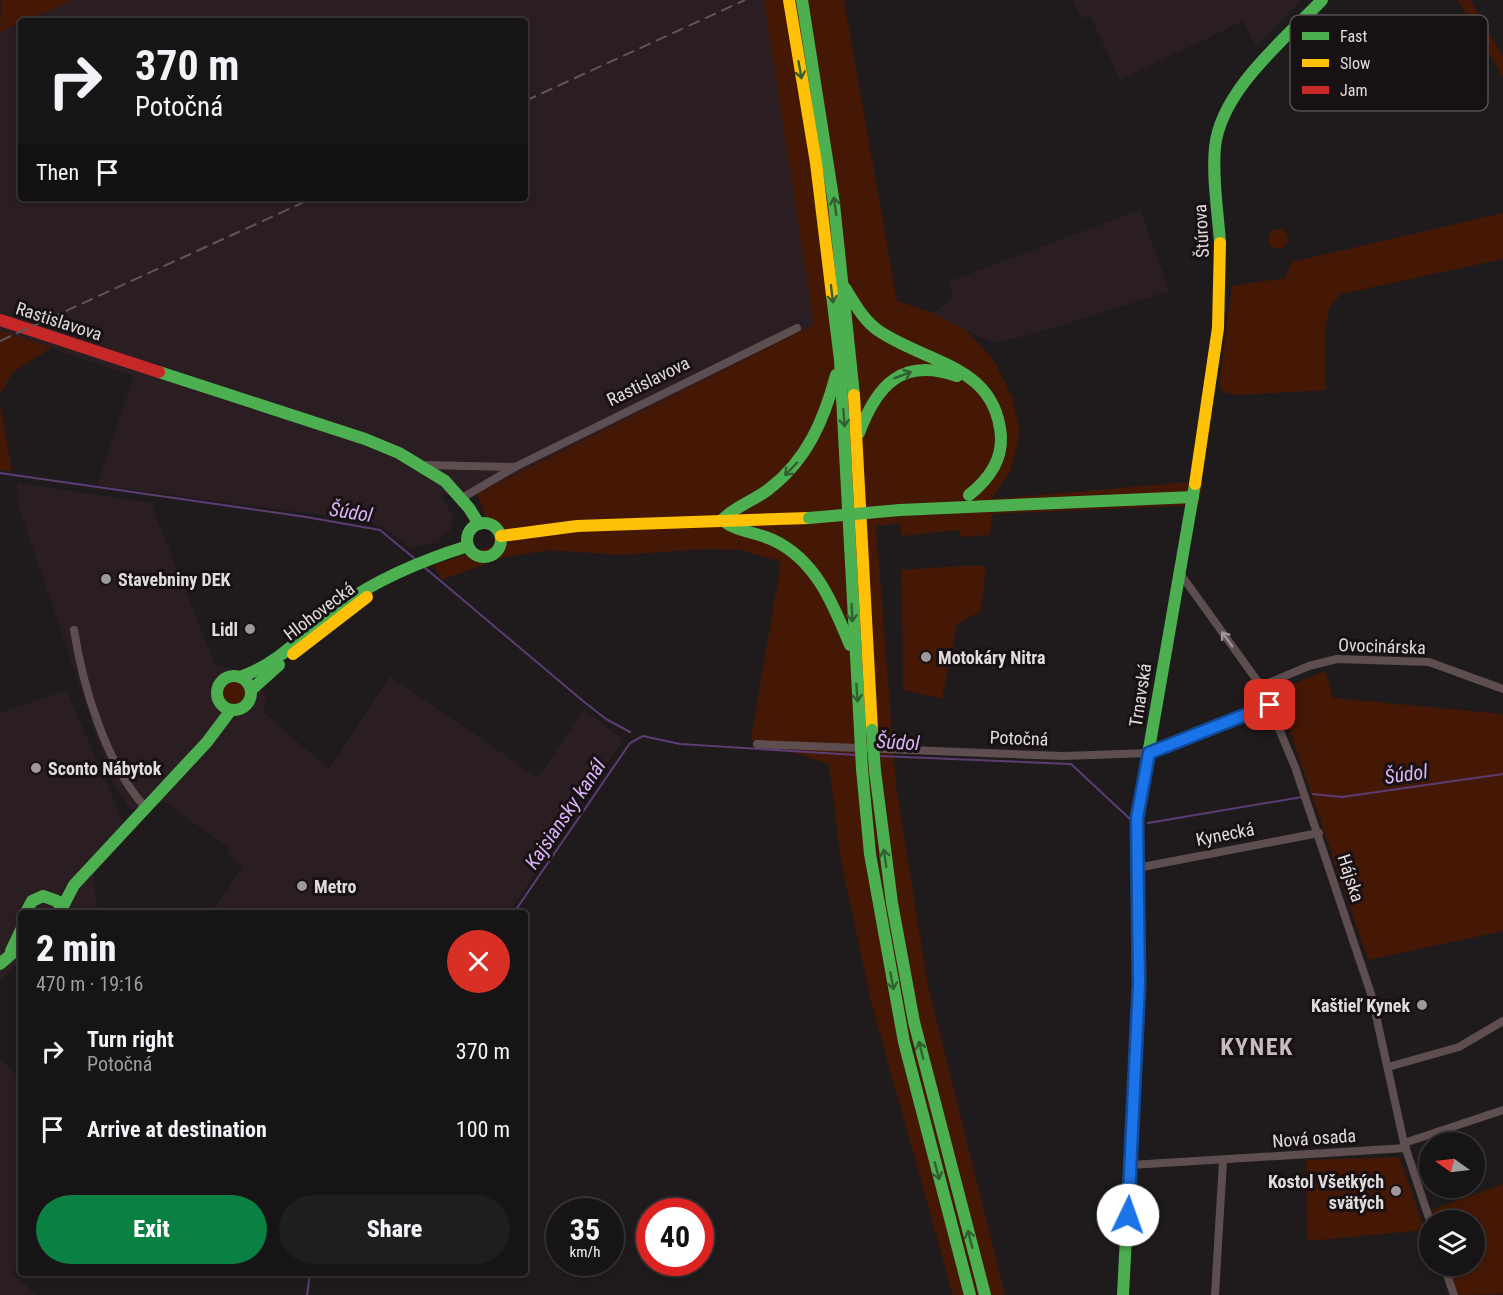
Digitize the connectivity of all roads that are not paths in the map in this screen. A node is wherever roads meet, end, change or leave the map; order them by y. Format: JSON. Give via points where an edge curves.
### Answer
{"nodes":[{"id":1,"x":1322,"y":0,"type":"edge"},
{"id":2,"x":803,"y":1,"type":"edge"},
{"id":3,"x":790,"y":6,"type":"edge"},
{"id":4,"x":1308,"y":15,"type":"edge"},
{"id":5,"x":1290,"y":34,"type":"edge"},
{"id":6,"x":844,"y":285,"type":"junction"},
{"id":7,"x":0,"y":321,"type":"edge"},
{"id":8,"x":797,"y":328,"type":"dead end"},
{"id":9,"x":840,"y":360,"type":"junction"},
{"id":10,"x":858,"y":436,"type":"junction"},
{"id":11,"x":425,"y":465,"type":"junction"},
{"id":12,"x":515,"y":467,"type":"junction"},
{"id":13,"x":969,"y":495,"type":"junction"},
{"id":14,"x":1193,"y":497,"type":"junction"},
{"id":15,"x":462,"y":498,"type":"junction"},
{"id":16,"x":979,"y":507,"type":"junction"},
{"id":17,"x":921,"y":509,"type":"junction"},
{"id":18,"x":476,"y":518,"type":"junction"},
{"id":19,"x":722,"y":520,"type":"junction"},
{"id":20,"x":520,"y":532,"type":"junction"},
{"id":21,"x":501,"y":536,"type":"junction"},
{"id":22,"x":468,"y":546,"type":"junction"},
{"id":23,"x":413,"y":566,"type":"junction"},
{"id":24,"x":1179,"y":572,"type":"junction"},
{"id":25,"x":74,"y":630,"type":"dead end"},
{"id":26,"x":854,"y":655,"type":"junction"},
{"id":27,"x":240,"y":677,"type":"junction"},
{"id":28,"x":1261,"y":686,"type":"junction"},
{"id":29,"x":1503,"y":689,"type":"edge"},
{"id":30,"x":251,"y":690,"type":"junction"},
{"id":31,"x":1270,"y":705,"type":"junction"},
{"id":32,"x":226,"y":706,"type":"junction"},
{"id":33,"x":866,"y":730,"type":"junction"},
{"id":34,"x":757,"y":744,"type":"dead end"},
{"id":35,"x":1149,"y":753,"type":"junction"},
{"id":36,"x":145,"y":807,"type":"junction"},
{"id":37,"x":1319,"y":833,"type":"junction"},
{"id":38,"x":1137,"y":868,"type":"junction"},
{"id":39,"x":74,"y":885,"type":"junction"},
{"id":40,"x":52,"y":897,"type":"junction"},
{"id":41,"x":27,"y":910,"type":"edge"},
{"id":42,"x":62,"y":910,"type":"edge"},
{"id":43,"x":63,"y":910,"type":"edge"},
{"id":44,"x":18,"y":936,"type":"edge"},
{"id":45,"x":18,"y":948,"type":"edge"},
{"id":46,"x":9,"y":954,"type":"junction"},
{"id":47,"x":0,"y":964,"type":"edge"},
{"id":48,"x":1503,"y":1021,"type":"edge"},
{"id":49,"x":1388,"y":1067,"type":"junction"},
{"id":50,"x":1503,"y":1110,"type":"edge"},
{"id":51,"x":1405,"y":1146,"type":"junction"},
{"id":52,"x":1223,"y":1161,"type":"junction"},
{"id":53,"x":1131,"y":1165,"type":"junction"},
{"id":54,"x":1426,"y":1210,"type":"edge"},
{"id":55,"x":1447,"y":1276,"type":"edge"},
{"id":56,"x":970,"y":1295,"type":"edge"},
{"id":57,"x":985,"y":1295,"type":"edge"},
{"id":58,"x":1123,"y":1295,"type":"edge"},
{"id":59,"x":1215,"y":1295,"type":"edge"},
{"id":60,"x":1454,"y":1295,"type":"edge"}],
"edges":[{"from":1,"to":4,"type":"main road","name":"Štúrova"},
{"from":6,"to":2,"type":"main road","one_way":true},
{"from":3,"to":9,"type":"main road","one_way":true,"via":[[816,163]]},
{"from":5,"to":14,"type":"main road","name":"Štúrova","via":[[1242,84],[1217,134],[1214,164],[1220,245],[1218,328]]},
{"from":6,"to":10,"type":"main road"},
{"from":6,"to":13,"type":"main road","via":[[864,317],[880,332],[960,369],[992,403],[1001,431],[998,461],[982,485]]},
{"from":7,"to":11,"type":"main road","name":"Rastislavova","via":[[365,439]]},
{"from":8,"to":12,"type":"street","name":"Rastislavova"},
{"from":9,"to":19,"type":"main road","one_way":true,"via":[[825,414],[805,454],[780,481],[731,510]]},
{"from":9,"to":26,"type":"main road","one_way":true},
{"from":10,"to":13,"type":"main road","one_way":true,"via":[[877,393],[895,378],[928,369],[955,375],[979,393],[995,427],[992,460]]},
{"from":10,"to":33,"type":"main road"},
{"from":11,"to":12,"type":"street","name":"Rastislavova"},
{"from":11,"to":15,"type":"main road","name":"Rastislavova"},
{"from":12,"to":15,"type":"street","name":"Rastislavova"},
{"from":13,"to":16,"type":"main road"},
{"from":13,"to":17,"type":"main road"},
{"from":14,"to":16,"type":"main road"},
{"from":14,"to":24,"type":"main road","name":"Trnavská"},
{"from":15,"to":18,"type":"main road","name":"Rastislavova"},
{"from":16,"to":17,"type":"main road"},
{"from":17,"to":19,"type":"main road","bridge":true},
{"from":18,"to":20,"type":"main road"},
{"from":18,"to":21,"type":"main road","via":[[492,525]]},
{"from":18,"to":22,"type":"main road","via":[[468,533]]},
{"from":19,"to":20,"type":"main road"},
{"from":19,"to":26,"type":"main road","via":[[732,528],[788,547],[809,565],[828,593]]},
{"from":20,"to":21,"type":"main road"},
{"from":21,"to":22,"type":"main road","via":[[500,548],[490,556],[476,555]]},
{"from":22,"to":23,"type":"main road"},
{"from":23,"to":27,"type":"main road","name":"Hlohovecká","via":[[377,582],[309,629],[270,663]]},
{"from":23,"to":30,"type":"main road","name":"Hlohovecká","via":[[336,619]]},
{"from":28,"to":24,"type":"street","name":"Hájska","one_way":true},
{"from":24,"to":35,"type":"main road","name":"Trnavská"},
{"from":25,"to":36,"type":"street","via":[[81,677],[117,766]]},
{"from":26,"to":33,"type":"main road","one_way":true},
{"from":27,"to":30,"type":"main road"},
{"from":27,"to":32,"type":"main road","via":[[230,676],[217,690]]},
{"from":28,"to":29,"type":"street","name":"Ovocinárska","via":[[1337,658],[1429,662]]},
{"from":28,"to":31,"type":"street","name":"Hájska"},
{"from":30,"to":32,"type":"main road","via":[[246,705]]},
{"from":31,"to":35,"type":"street","name":"Potočná"},
{"from":31,"to":37,"type":"street","name":"Hájska"},
{"from":32,"to":36,"type":"main road","via":[[207,742]]},
{"from":33,"to":56,"type":"main road","one_way":true,"bridge":true,"via":[[862,769],[870,854],[904,1042]]},
{"from":57,"to":33,"type":"main road","one_way":true,"bridge":true,"via":[[906,983]]},
{"from":34,"to":35,"type":"street","name":"Potočná","via":[[1063,756]]},
{"from":35,"to":38,"type":"main road","name":"Trnavská","via":[[1137,818]]},
{"from":36,"to":39,"type":"main road"},
{"from":37,"to":38,"type":"street","name":"Kynecká"},
{"from":37,"to":49,"type":"street","name":"Hájska","via":[[1372,997]]},
{"from":38,"to":53,"type":"main road","name":"Trnavská","via":[[1139,984]]},
{"from":39,"to":40,"type":"main road"},
{"from":39,"to":43,"type":"main road"},
{"from":40,"to":41,"type":"main road","via":[[36,898]]},
{"from":40,"to":42,"type":"main road"},
{"from":44,"to":46,"type":"main road"},
{"from":45,"to":46,"type":"main road"},
{"from":46,"to":47,"type":"main road"},
{"from":48,"to":49,"type":"street","via":[[1453,1050]]},
{"from":49,"to":51,"type":"street","name":"Hájska"},
{"from":50,"to":51,"type":"street","name":"Nová osada"},
{"from":51,"to":52,"type":"street","name":"Nová osada"},
{"from":51,"to":54,"type":"street","name":"Hájska"},
{"from":52,"to":53,"type":"street","name":"Nová osada"},
{"from":52,"to":59,"type":"street"},
{"from":53,"to":58,"type":"main road","name":"Trnavská"},
{"from":55,"to":60,"type":"street"}]}
